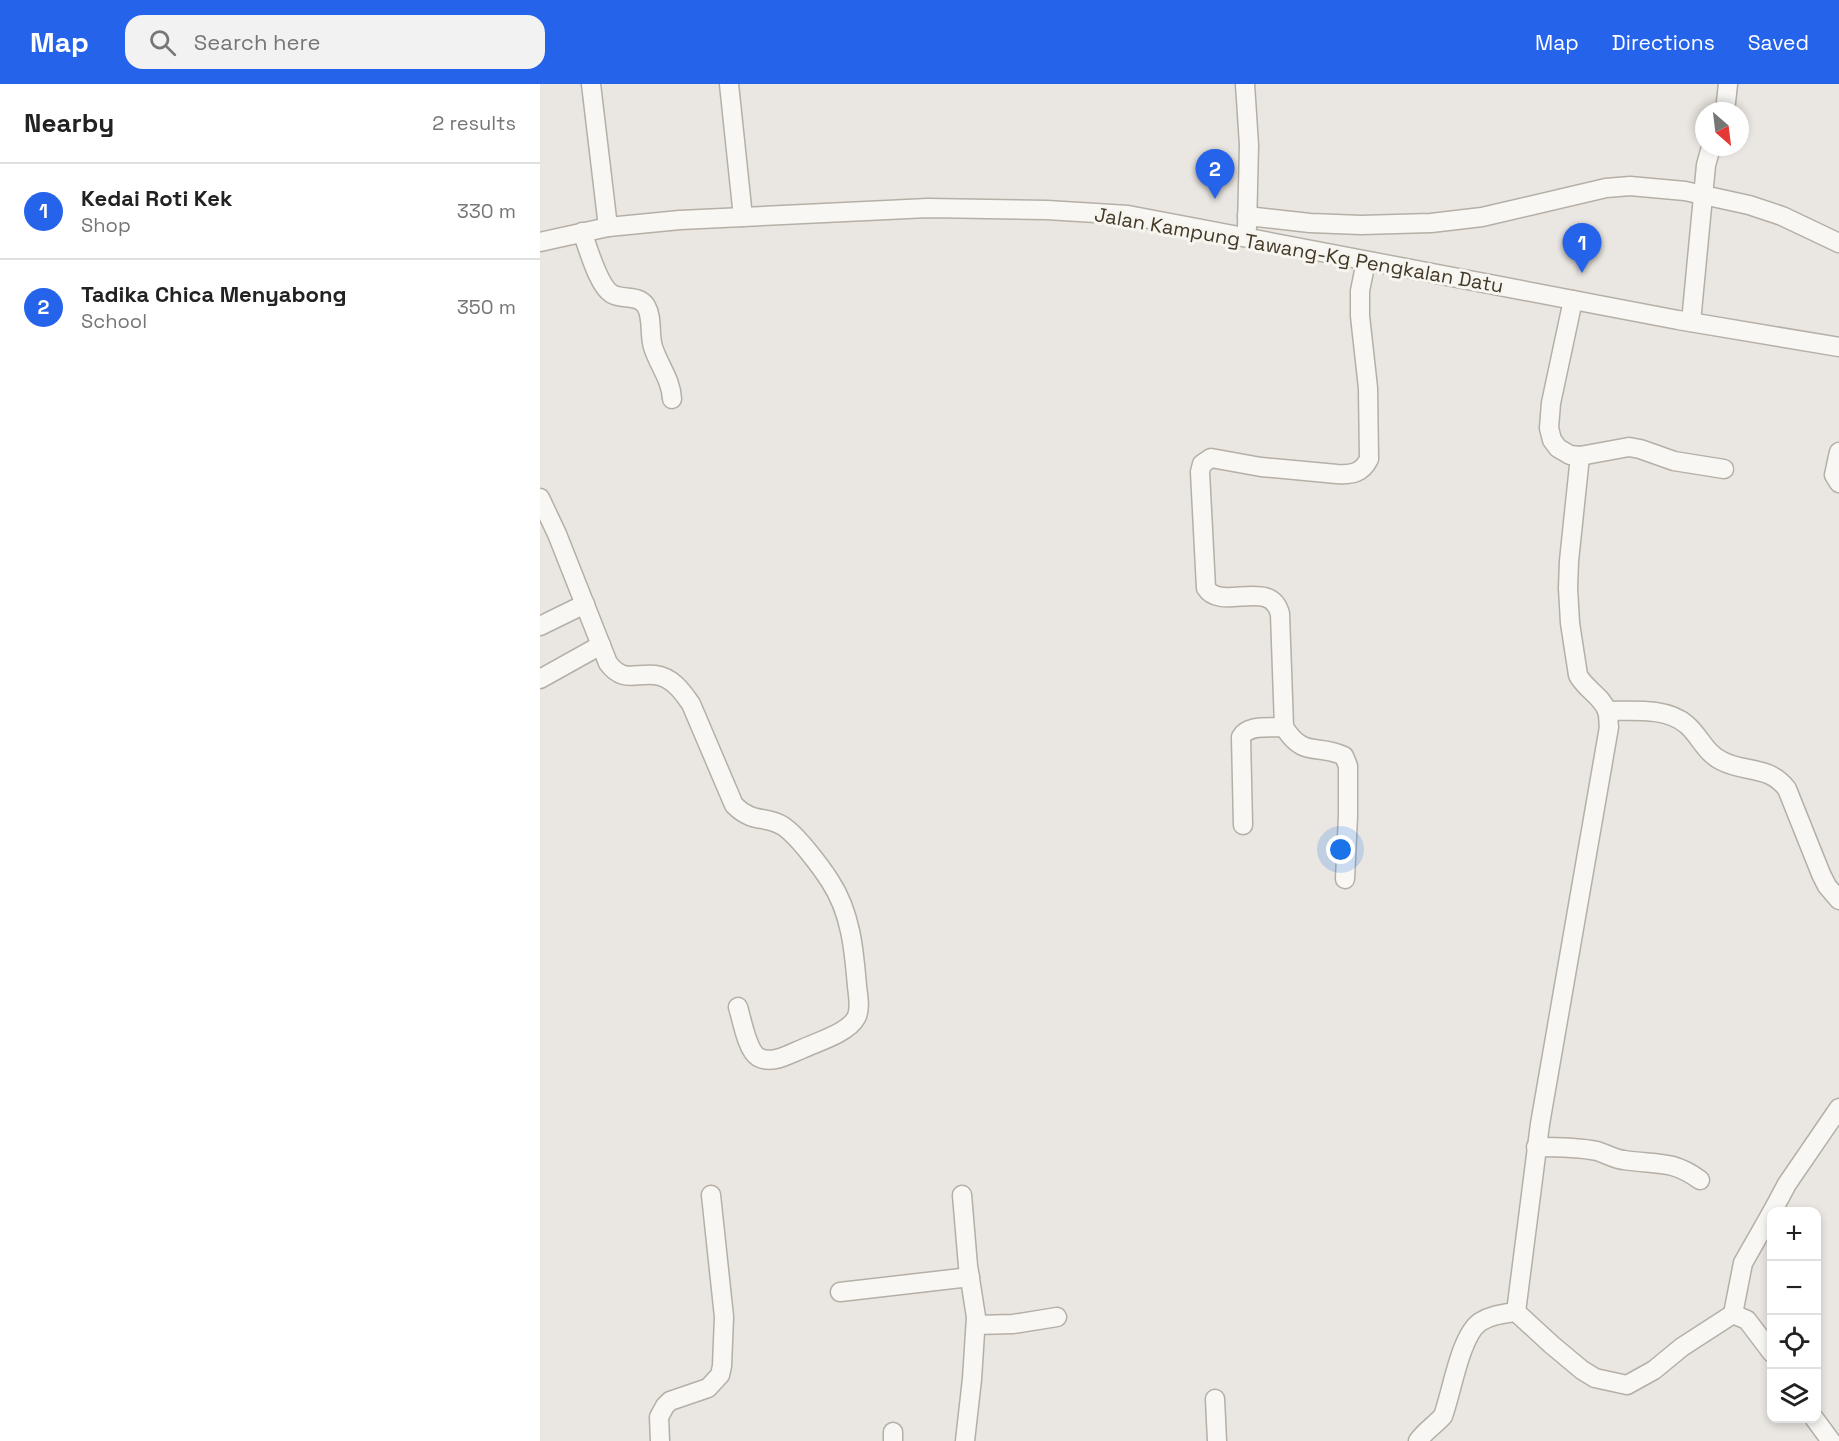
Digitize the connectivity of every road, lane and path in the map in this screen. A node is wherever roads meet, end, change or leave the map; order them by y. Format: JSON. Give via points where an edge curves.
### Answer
{"nodes":[{"id":1,"x":591,"y":84,"type":"edge"},
{"id":2,"x":598,"y":84,"type":"edge"},
{"id":3,"x":729,"y":84,"type":"edge"},
{"id":4,"x":1245,"y":84,"type":"edge"},
{"id":5,"x":1728,"y":84,"type":"edge"},
{"id":6,"x":1726,"y":102,"type":"edge"},
{"id":7,"x":1708,"y":156,"type":"edge"},
{"id":8,"x":1703,"y":195,"type":"junction"},
{"id":9,"x":1247,"y":216,"type":"junction"},
{"id":10,"x":743,"y":217,"type":"junction"},
{"id":11,"x":608,"y":227,"type":"junction"},
{"id":12,"x":582,"y":232,"type":"junction"},
{"id":13,"x":1247,"y":239,"type":"junction"},
{"id":14,"x":540,"y":242,"type":"edge"},
{"id":15,"x":1839,"y":243,"type":"edge"},
{"id":16,"x":1366,"y":261,"type":"junction"},
{"id":17,"x":1573,"y":300,"type":"junction"},
{"id":18,"x":1691,"y":322,"type":"junction"},
{"id":19,"x":1839,"y":347,"type":"edge"},
{"id":20,"x":672,"y":399,"type":"dead end"},
{"id":21,"x":1839,"y":452,"type":"edge"},
{"id":22,"x":1580,"y":456,"type":"junction"},
{"id":23,"x":1724,"y":469,"type":"dead end"},
{"id":24,"x":1839,"y":483,"type":"edge"},
{"id":25,"x":540,"y":498,"type":"edge"},
{"id":26,"x":548,"y":536,"type":"edge"},
{"id":27,"x":585,"y":604,"type":"junction"},
{"id":28,"x":540,"y":626,"type":"edge"},
{"id":29,"x":601,"y":645,"type":"junction"},
{"id":30,"x":540,"y":679,"type":"edge"},
{"id":31,"x":1607,"y":711,"type":"junction"},
{"id":32,"x":1284,"y":727,"type":"junction"},
{"id":33,"x":1243,"y":825,"type":"dead end"},
{"id":34,"x":1345,"y":879,"type":"dead end"},
{"id":35,"x":1839,"y":900,"type":"edge"},
{"id":36,"x":738,"y":1007,"type":"dead end"},
{"id":37,"x":1839,"y":1108,"type":"edge"},
{"id":38,"x":1536,"y":1147,"type":"junction"},
{"id":39,"x":1700,"y":1180,"type":"dead end"},
{"id":40,"x":711,"y":1195,"type":"dead end"},
{"id":41,"x":962,"y":1195,"type":"dead end"},
{"id":42,"x":1775,"y":1207,"type":"edge"},
{"id":43,"x":1767,"y":1221,"type":"edge"},
{"id":44,"x":970,"y":1277,"type":"junction"},
{"id":45,"x":840,"y":1292,"type":"dead end"},
{"id":46,"x":1516,"y":1312,"type":"junction"},
{"id":47,"x":1733,"y":1314,"type":"junction"},
{"id":48,"x":1057,"y":1317,"type":"dead end"},
{"id":49,"x":976,"y":1325,"type":"junction"},
{"id":50,"x":1767,"y":1346,"type":"edge"},
{"id":51,"x":1215,"y":1399,"type":"dead end"},
{"id":52,"x":1817,"y":1423,"type":"edge"},
{"id":53,"x":660,"y":1441,"type":"edge"},
{"id":54,"x":965,"y":1441,"type":"edge"},
{"id":55,"x":1217,"y":1441,"type":"edge"},
{"id":56,"x":1418,"y":1441,"type":"edge"},
{"id":57,"x":1831,"y":1441,"type":"edge"}],
"edges":[{"from":1,"to":2,"type":"street"},
{"from":1,"to":11,"type":"street"},
{"from":3,"to":10,"type":"street"},
{"from":4,"to":9,"type":"street","via":[[1249,145]]},
{"from":5,"to":6,"type":"street"},
{"from":7,"to":8,"type":"street"},
{"from":8,"to":9,"type":"street","via":[[1630,186],[1606,188],[1482,217],[1405,225],[1310,223]]},
{"from":8,"to":15,"type":"street","via":[[1760,209]]},
{"from":8,"to":18,"type":"street"},
{"from":9,"to":13,"type":"street"},
{"from":10,"to":11,"type":"street","name":"Jalan Kampung Tawang-Kg Pengkalan Datu"},
{"from":10,"to":13,"type":"street","name":"Jalan Kampung Tawang-Kg Pengkalan Datu","via":[[928,208],[1047,210],[1128,215]]},
{"from":11,"to":12,"type":"street","name":"Jalan Kampung Tawang-Kg Pengkalan Datu"},
{"from":12,"to":14,"type":"street","name":"Jalan Kampung Tawang-Kg Pengkalan Datu"},
{"from":12,"to":20,"type":"street","via":[[604,287],[613,295],[636,298],[645,304],[653,346],[668,377]]},
{"from":13,"to":16,"type":"street","name":"Jalan Kampung Tawang-Kg Pengkalan Datu"},
{"from":16,"to":17,"type":"street","name":"Jalan Kampung Tawang-Kg Pengkalan Datu"},
{"from":16,"to":32,"type":"street","via":[[1360,291],[1368,388],[1369,459],[1365,467],[1349,475],[1211,458],[1202,464],[1200,472],[1206,588],[1218,596],[1267,597],[1279,608]]},
{"from":17,"to":18,"type":"street","name":"Jalan Kampung Tawang-Kg Pengkalan Datu"},
{"from":17,"to":22,"type":"street","via":[[1549,428],[1558,448]]},
{"from":18,"to":19,"type":"street","name":"Jalan Kampung Tawang-Kg Pengkalan Datu"},
{"from":21,"to":24,"type":"street","via":[[1834,475]]},
{"from":22,"to":23,"type":"street","via":[[1629,447],[1674,461]]},
{"from":22,"to":31,"type":"street","via":[[1569,561],[1570,623],[1578,675]]},
{"from":25,"to":26,"type":"street"},
{"from":26,"to":27,"type":"street"},
{"from":27,"to":28,"type":"street"},
{"from":27,"to":29,"type":"street"},
{"from":29,"to":30,"type":"street"},
{"from":29,"to":36,"type":"street","via":[[615,672],[624,676],[657,675],[672,681],[682,691],[734,805],[743,814],[782,826],[790,833],[832,883],[843,908],[851,930],[859,1007],[851,1024],[830,1037],[769,1060],[753,1053]]},
{"from":31,"to":35,"type":"street","via":[[1656,712],[1680,720],[1719,760],[1760,770],[1782,782],[1821,874]]},
{"from":31,"to":38,"type":"street","via":[[1609,727]]},
{"from":32,"to":33,"type":"street","via":[[1251,728],[1240,737]]},
{"from":32,"to":34,"type":"street","via":[[1298,744],[1344,756],[1348,766]]},
{"from":37,"to":42,"type":"street"},
{"from":38,"to":39,"type":"street","via":[[1588,1150],[1624,1161],[1662,1163],[1687,1170]]},
{"from":38,"to":46,"type":"street"},
{"from":40,"to":53,"type":"street","via":[[724,1317],[722,1366],[720,1375],[708,1388],[665,1406],[659,1417]]},
{"from":41,"to":44,"type":"street"},
{"from":43,"to":47,"type":"street","via":[[1743,1263]]},
{"from":44,"to":45,"type":"street"},
{"from":44,"to":49,"type":"street"},
{"from":46,"to":47,"type":"street","via":[[1582,1370],[1595,1378],[1627,1385]]},
{"from":46,"to":56,"type":"street","via":[[1487,1318],[1469,1334],[1443,1416]]},
{"from":47,"to":50,"type":"street","via":[[1747,1320]]},
{"from":48,"to":49,"type":"street"},
{"from":49,"to":54,"type":"street"},
{"from":51,"to":55,"type":"street"},
{"from":52,"to":57,"type":"street"}]}
